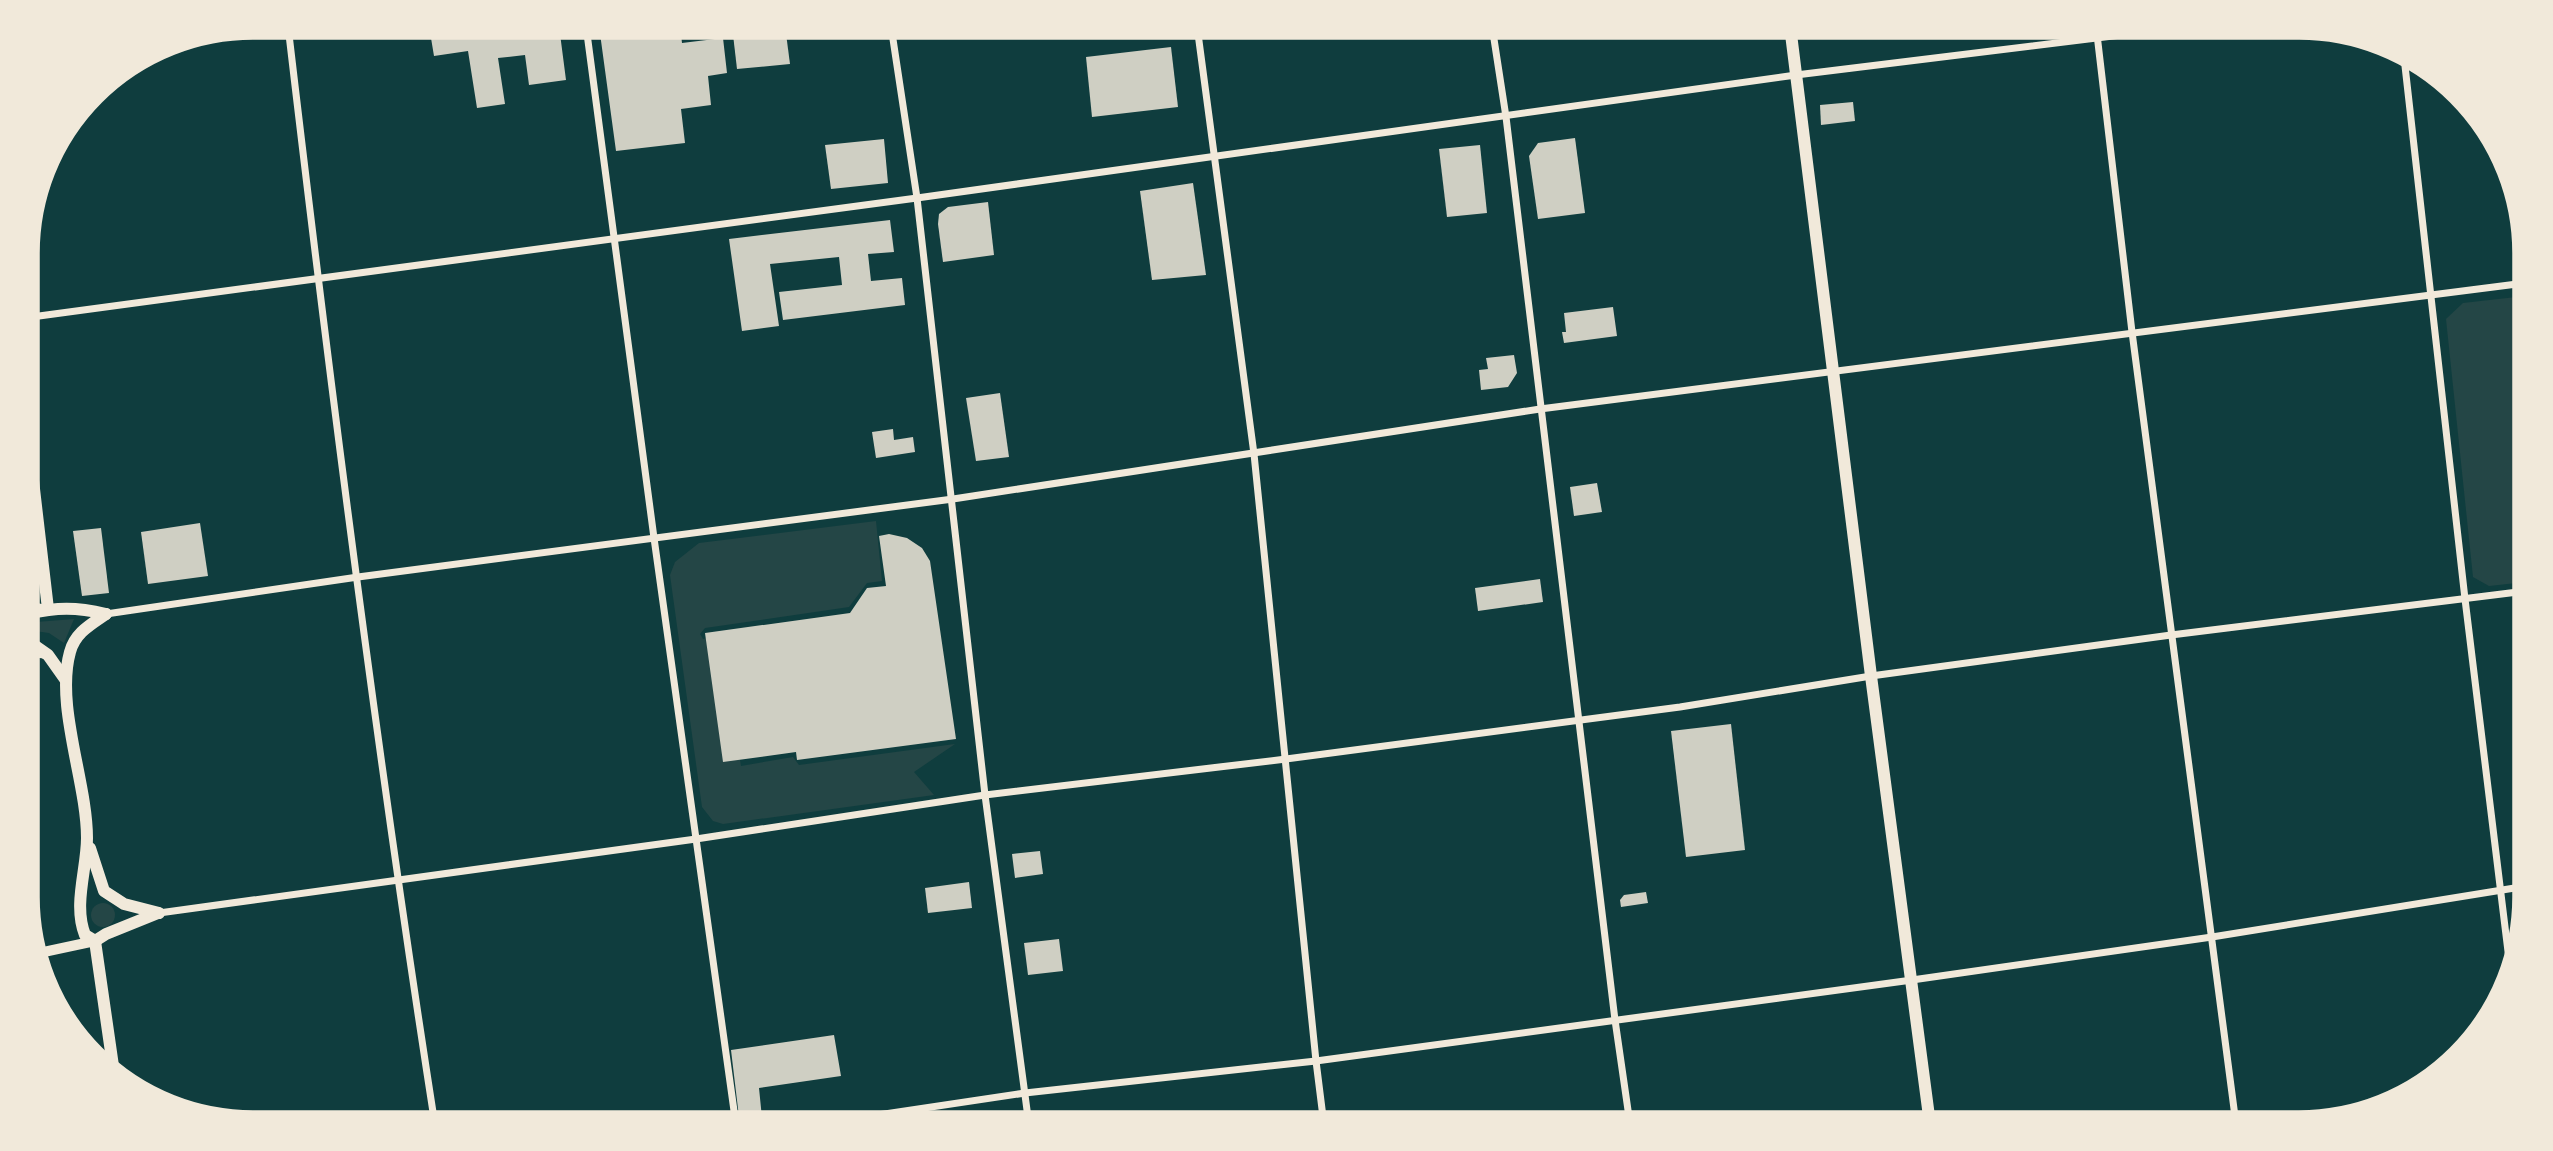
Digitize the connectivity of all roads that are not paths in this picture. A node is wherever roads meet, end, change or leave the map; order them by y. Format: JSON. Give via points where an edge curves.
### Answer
{"nodes":[{"id":1,"x":289,"y":38,"type":"edge"},
{"id":2,"x":588,"y":38,"type":"edge"},
{"id":3,"x":893,"y":38,"type":"edge"},
{"id":4,"x":1198,"y":38,"type":"edge"},
{"id":5,"x":1494,"y":38,"type":"edge"},
{"id":6,"x":1791,"y":38,"type":"edge"},
{"id":7,"x":2097,"y":38,"type":"joint"},
{"id":8,"x":2405,"y":66,"type":"edge"},
{"id":9,"x":1796,"y":75,"type":"junction"},
{"id":10,"x":1506,"y":117,"type":"junction"},
{"id":11,"x":1213,"y":156,"type":"junction"},
{"id":12,"x":917,"y":198,"type":"junction"},
{"id":13,"x":614,"y":238,"type":"junction"},
{"id":14,"x":318,"y":280,"type":"junction"},
{"id":15,"x":2515,"y":284,"type":"edge"},
{"id":16,"x":2431,"y":297,"type":"junction"},
{"id":17,"x":39,"y":316,"type":"edge"},
{"id":18,"x":2132,"y":332,"type":"junction"},
{"id":19,"x":1833,"y":373,"type":"junction"},
{"id":20,"x":1540,"y":409,"type":"junction"},
{"id":21,"x":1254,"y":454,"type":"junction"},
{"id":22,"x":953,"y":499,"type":"junction"},
{"id":23,"x":39,"y":528,"type":"edge"},
{"id":24,"x":654,"y":538,"type":"junction"},
{"id":25,"x":358,"y":577,"type":"junction"},
{"id":26,"x":2515,"y":592,"type":"edge"},
{"id":27,"x":2465,"y":598,"type":"junction"},
{"id":28,"x":38,"y":607,"type":"edge"},
{"id":29,"x":48,"y":609,"type":"junction"},
{"id":30,"x":38,"y":611,"type":"edge"},
{"id":31,"x":106,"y":614,"type":"junction"},
{"id":32,"x":2171,"y":635,"type":"junction"},
{"id":33,"x":38,"y":649,"type":"edge"},
{"id":34,"x":38,"y":654,"type":"edge"},
{"id":35,"x":48,"y":655,"type":"junction"},
{"id":36,"x":1871,"y":676,"type":"junction"},
{"id":37,"x":65,"y":679,"type":"junction"},
{"id":38,"x":1578,"y":719,"type":"junction"},
{"id":39,"x":1286,"y":759,"type":"junction"},
{"id":40,"x":985,"y":795,"type":"junction"},
{"id":41,"x":87,"y":837,"type":"junction"},
{"id":42,"x":696,"y":839,"type":"junction"},
{"id":43,"x":397,"y":880,"type":"junction"},
{"id":44,"x":2515,"y":887,"type":"edge"},
{"id":45,"x":2500,"y":889,"type":"junction"},
{"id":46,"x":159,"y":913,"type":"junction"},
{"id":47,"x":2212,"y":937,"type":"junction"},
{"id":48,"x":94,"y":942,"type":"junction"},
{"id":49,"x":2508,"y":949,"type":"edge"},
{"id":50,"x":46,"y":952,"type":"edge"},
{"id":51,"x":1912,"y":980,"type":"junction"},
{"id":52,"x":1615,"y":1020,"type":"junction"},
{"id":53,"x":112,"y":1059,"type":"edge"},
{"id":54,"x":1316,"y":1061,"type":"junction"},
{"id":55,"x":1025,"y":1093,"type":"junction"},
{"id":56,"x":433,"y":1112,"type":"edge"},
{"id":57,"x":734,"y":1112,"type":"edge"},
{"id":58,"x":898,"y":1112,"type":"edge"},
{"id":59,"x":1027,"y":1112,"type":"edge"},
{"id":60,"x":1322,"y":1112,"type":"edge"},
{"id":61,"x":1628,"y":1112,"type":"edge"},
{"id":62,"x":1928,"y":1112,"type":"edge"},
{"id":63,"x":2234,"y":1112,"type":"edge"}],
"edges":[{"from":1,"to":14,"type":"street"},
{"from":2,"to":13,"type":"street"},
{"from":3,"to":12,"type":"street"},
{"from":4,"to":11,"type":"street"},
{"from":5,"to":10,"type":"street"},
{"from":6,"to":9,"type":"main road"},
{"from":7,"to":9,"type":"street"},
{"from":7,"to":18,"type":"street"},
{"from":8,"to":16,"type":"street"},
{"from":9,"to":10,"type":"street"},
{"from":9,"to":19,"type":"main road"},
{"from":10,"to":11,"type":"street"},
{"from":10,"to":20,"type":"street"},
{"from":11,"to":12,"type":"street"},
{"from":11,"to":21,"type":"street"},
{"from":12,"to":13,"type":"street"},
{"from":12,"to":22,"type":"street"},
{"from":13,"to":14,"type":"street"},
{"from":13,"to":24,"type":"street"},
{"from":14,"to":17,"type":"street"},
{"from":14,"to":25,"type":"street"},
{"from":15,"to":16,"type":"street"},
{"from":16,"to":18,"type":"street"},
{"from":16,"to":27,"type":"street"},
{"from":18,"to":19,"type":"street"},
{"from":18,"to":32,"type":"street"},
{"from":19,"to":20,"type":"street"},
{"from":19,"to":36,"type":"main road"},
{"from":20,"to":21,"type":"street"},
{"from":20,"to":38,"type":"street"},
{"from":21,"to":22,"type":"street"},
{"from":21,"to":39,"type":"street"},
{"from":22,"to":24,"type":"street"},
{"from":22,"to":40,"type":"street"},
{"from":23,"to":29,"type":"main road"},
{"from":24,"to":25,"type":"street"},
{"from":24,"to":42,"type":"street"},
{"from":25,"to":31,"type":"street"},
{"from":25,"to":43,"type":"street"},
{"from":26,"to":27,"type":"street"},
{"from":27,"to":32,"type":"street"},
{"from":27,"to":45,"type":"street"},
{"from":28,"to":29,"type":"street"},
{"from":29,"to":30,"type":"main road"},
{"from":29,"to":31,"type":"main road","via":[[77,607]]},
{"from":31,"to":37,"type":"main road","via":[[81,631],[74,642]]},
{"from":32,"to":36,"type":"street"},
{"from":32,"to":47,"type":"street"},
{"from":33,"to":35,"type":"main road"},
{"from":34,"to":35,"type":"street"},
{"from":35,"to":37,"type":"main road"},
{"from":36,"to":38,"type":"street"},
{"from":36,"to":51,"type":"main road"},
{"from":37,"to":41,"type":"main road"},
{"from":38,"to":39,"type":"street"},
{"from":38,"to":52,"type":"street"},
{"from":39,"to":40,"type":"street"},
{"from":39,"to":54,"type":"street"},
{"from":40,"to":42,"type":"street"},
{"from":40,"to":55,"type":"street"},
{"from":41,"to":46,"type":"main road","via":[[104,891],[124,904]]},
{"from":41,"to":48,"type":"main road","via":[[81,917],[85,934]]},
{"from":42,"to":43,"type":"street"},
{"from":42,"to":57,"type":"street"},
{"from":43,"to":46,"type":"street"},
{"from":43,"to":56,"type":"street"},
{"from":44,"to":45,"type":"street"},
{"from":45,"to":47,"type":"street"},
{"from":45,"to":49,"type":"street"},
{"from":46,"to":48,"type":"main road"},
{"from":47,"to":51,"type":"street"},
{"from":47,"to":63,"type":"street"},
{"from":48,"to":50,"type":"street"},
{"from":48,"to":53,"type":"main road"},
{"from":51,"to":52,"type":"street"},
{"from":51,"to":62,"type":"main road"},
{"from":52,"to":54,"type":"street"},
{"from":52,"to":61,"type":"street"},
{"from":54,"to":55,"type":"street"},
{"from":54,"to":60,"type":"street"},
{"from":55,"to":58,"type":"street"},
{"from":55,"to":59,"type":"street"}]}
